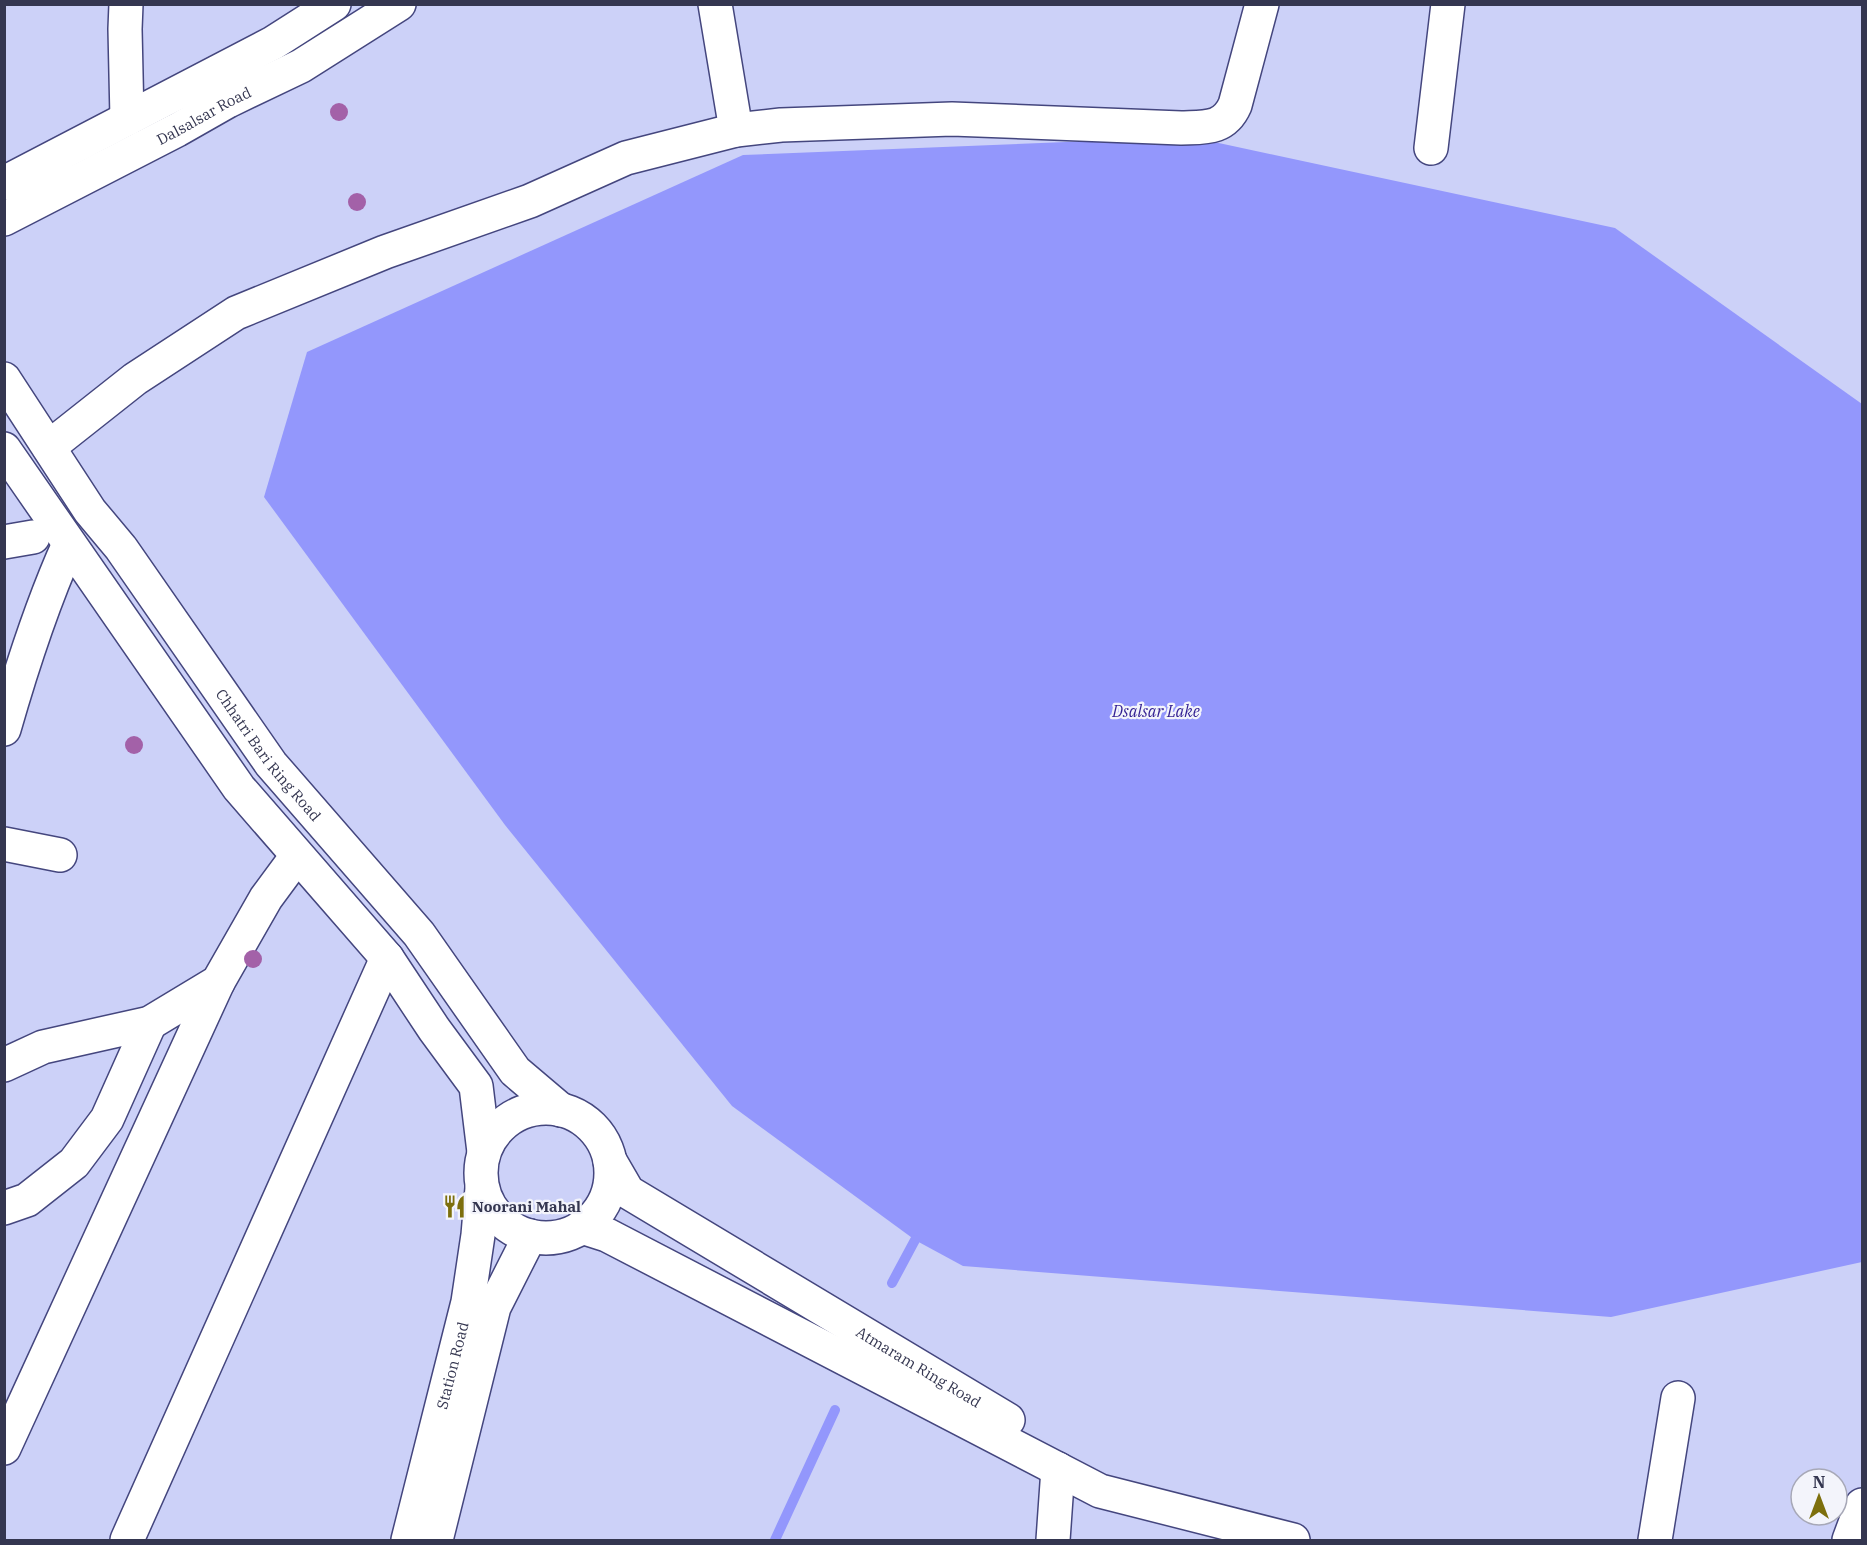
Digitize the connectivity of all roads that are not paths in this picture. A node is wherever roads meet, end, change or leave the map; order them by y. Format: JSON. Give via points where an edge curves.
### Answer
{"nodes":[{"id":1,"x":126,"y":4,"type":"edge"},
{"id":2,"x":333,"y":4,"type":"edge"},
{"id":3,"x":399,"y":4,"type":"edge"},
{"id":4,"x":715,"y":4,"type":"edge"},
{"id":5,"x":1262,"y":4,"type":"edge"},
{"id":6,"x":1448,"y":4,"type":"edge"},
{"id":7,"x":127,"y":119,"type":"junction"},
{"id":8,"x":736,"y":130,"type":"junction"},
{"id":9,"x":1431,"y":148,"type":"dead end"},
{"id":10,"x":4,"y":183,"type":"edge"},
{"id":11,"x":4,"y":219,"type":"edge"},
{"id":12,"x":4,"y":379,"type":"edge"},
{"id":13,"x":49,"y":447,"type":"junction"},
{"id":14,"x":4,"y":449,"type":"edge"},
{"id":15,"x":69,"y":544,"type":"junction"},
{"id":16,"x":4,"y":729,"type":"edge"},
{"id":17,"x":4,"y":844,"type":"edge"},
{"id":18,"x":60,"y":855,"type":"dead end"},
{"id":19,"x":297,"y":856,"type":"junction"},
{"id":20,"x":387,"y":958,"type":"junction"},
{"id":21,"x":218,"y":982,"type":"junction"},
{"id":22,"x":150,"y":1023,"type":"junction"},
{"id":23,"x":4,"y":1065,"type":"edge"},
{"id":24,"x":561,"y":1110,"type":"junction"},
{"id":25,"x":484,"y":1152,"type":"junction"},
{"id":26,"x":610,"y":1161,"type":"junction"},
{"id":27,"x":482,"y":1188,"type":"junction"},
{"id":28,"x":4,"y":1208,"type":"edge"},
{"id":29,"x":582,"y":1227,"type":"junction"},
{"id":30,"x":530,"y":1236,"type":"junction"},
{"id":31,"x":1678,"y":1398,"type":"dead end"},
{"id":32,"x":4,"y":1448,"type":"edge"},
{"id":33,"x":1058,"y":1469,"type":"junction"},
{"id":34,"x":1863,"y":1505,"type":"edge"},
{"id":35,"x":1252,"y":1530,"type":"junction"},
{"id":36,"x":127,"y":1540,"type":"edge"},
{"id":37,"x":408,"y":1540,"type":"edge"},
{"id":38,"x":436,"y":1540,"type":"edge"},
{"id":39,"x":1053,"y":1540,"type":"edge"},
{"id":40,"x":1293,"y":1540,"type":"edge"},
{"id":41,"x":1655,"y":1540,"type":"edge"},
{"id":42,"x":1849,"y":1540,"type":"edge"}],
"edges":[{"from":1,"to":7,"type":"main road"},
{"from":2,"to":7,"type":"main road","via":[[273,43]]},
{"from":3,"to":11,"type":"main road","name":"Dalsalsar Road","via":[[300,66]]},
{"from":4,"to":8,"type":"main road"},
{"from":5,"to":8,"type":"main road","via":[[1235,105],[1224,122],[1214,125],[1181,128],[951,118]]},
{"from":6,"to":9,"type":"main road"},
{"from":7,"to":10,"type":"main road"},
{"from":8,"to":13,"type":"main road","via":[[626,158],[530,201],[385,252],[237,313],[135,379]]},
{"from":12,"to":13,"type":"main road","name":"Chhatri Bari Ring Road"},
{"from":13,"to":24,"type":"main road","name":"Chhatri Bari Ring Road","via":[[271,764],[419,934],[515,1071]]},
{"from":14,"to":15,"type":"main road"},
{"from":15,"to":16,"type":"main road","via":[[22,668]]},
{"from":15,"to":19,"type":"main road","via":[[239,788]]},
{"from":17,"to":18,"type":"main road"},
{"from":19,"to":20,"type":"main road"},
{"from":19,"to":21,"type":"main road","via":[[271,890]]},
{"from":20,"to":25,"type":"main road","via":[[476,1086]]},
{"from":20,"to":36,"type":"main road"},
{"from":21,"to":22,"type":"main road"},
{"from":21,"to":32,"type":"main road"},
{"from":22,"to":23,"type":"main road","via":[[43,1047]]},
{"from":22,"to":28,"type":"main road","via":[[107,1119],[74,1163],[27,1200]]},
{"from":24,"to":25,"type":"main road","via":[[541,1107],[505,1121]]},
{"from":24,"to":26,"type":"main road","via":[[578,1116],[593,1128]]},
{"from":25,"to":27,"type":"main road"},
{"from":26,"to":29,"type":"main road","via":[[611,1180],[606,1198],[597,1214]]},
{"from":26,"to":35,"type":"main road","name":"Atmaram Ring Road","via":[[628,1192],[1090,1470]]},
{"from":27,"to":30,"type":"main road","via":[[499,1219]]},
{"from":27,"to":37,"type":"main road","name":"Station Road","via":[[468,1302]]},
{"from":29,"to":30,"type":"main road","via":[[566,1235]]},
{"from":29,"to":33,"type":"main road","name":"Atmaram Ring Road","via":[[607,1235]]},
{"from":30,"to":38,"type":"main road","name":"Station Road","via":[[494,1307]]},
{"from":31,"to":41,"type":"main road"},
{"from":33,"to":35,"type":"main road","name":"Atmaram Ring Road","via":[[1100,1491]]},
{"from":33,"to":39,"type":"main road"},
{"from":34,"to":42,"type":"main road"},
{"from":35,"to":40,"type":"main road","name":"Atmaram Ring Road"}]}
